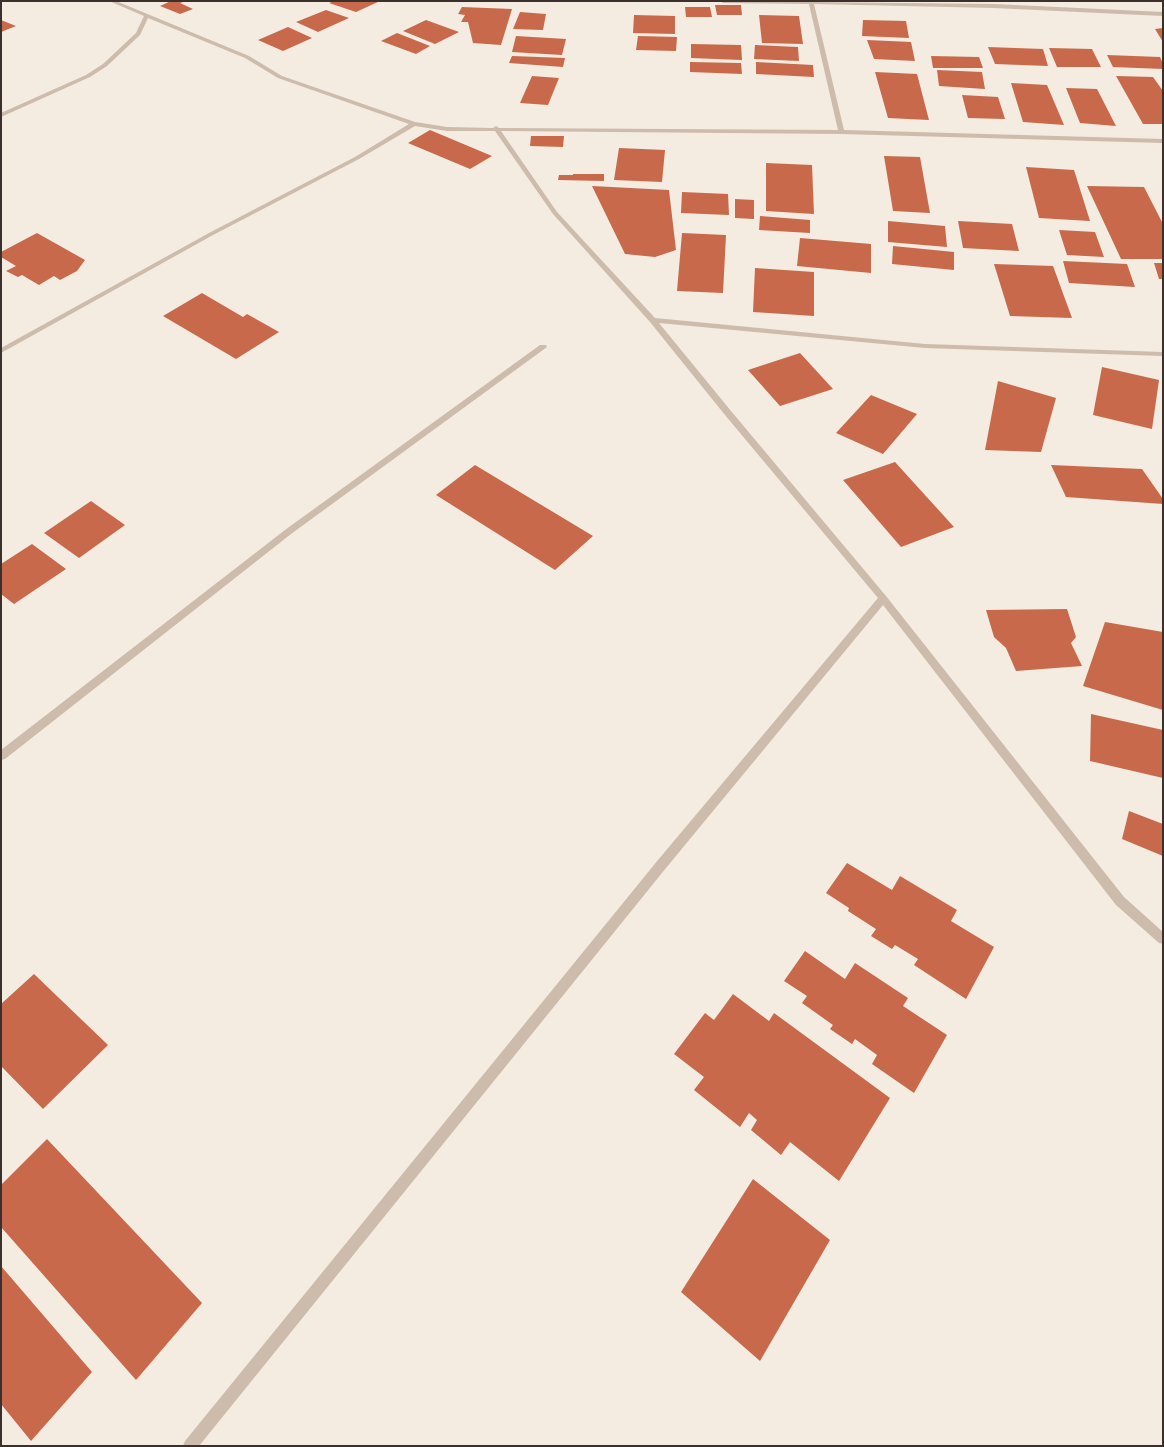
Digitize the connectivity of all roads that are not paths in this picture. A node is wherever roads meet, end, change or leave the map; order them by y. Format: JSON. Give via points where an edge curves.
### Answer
{"nodes":[{"id":1,"x":112,"y":1,"type":"edge"},
{"id":2,"x":723,"y":1,"type":"edge"},
{"id":3,"x":811,"y":3,"type":"junction"},
{"id":4,"x":992,"y":4,"type":"edge"},
{"id":5,"x":1163,"y":14,"type":"edge"},
{"id":6,"x":147,"y":15,"type":"junction"},
{"id":7,"x":1,"y":115,"type":"edge"},
{"id":8,"x":414,"y":124,"type":"junction"},
{"id":9,"x":496,"y":128,"type":"junction"},
{"id":10,"x":841,"y":132,"type":"junction"},
{"id":11,"x":1163,"y":141,"type":"edge"},
{"id":12,"x":653,"y":320,"type":"junction"},
{"id":13,"x":544,"y":347,"type":"dead end"},
{"id":14,"x":1,"y":351,"type":"edge"},
{"id":15,"x":1163,"y":354,"type":"edge"},
{"id":16,"x":883,"y":598,"type":"junction"},
{"id":17,"x":1,"y":756,"type":"edge"},
{"id":18,"x":1163,"y":939,"type":"edge"},
{"id":19,"x":190,"y":1446,"type":"edge"}],
"edges":[{"from":1,"to":6,"type":"street"},
{"from":2,"to":3,"type":"street"},
{"from":3,"to":4,"type":"street"},
{"from":3,"to":10,"type":"street"},
{"from":4,"to":5,"type":"street"},
{"from":6,"to":7,"type":"street","via":[[138,34],[105,65],[88,76]]},
{"from":6,"to":8,"type":"street","via":[[247,57],[280,77]]},
{"from":8,"to":9,"type":"street","via":[[447,129]]},
{"from":8,"to":14,"type":"street","via":[[357,158],[211,234]]},
{"from":9,"to":10,"type":"street"},
{"from":9,"to":12,"type":"street","via":[[555,213]]},
{"from":10,"to":11,"type":"street"},
{"from":12,"to":15,"type":"street","via":[[925,346]]},
{"from":12,"to":16,"type":"street"},
{"from":13,"to":17,"type":"street","via":[[288,532]]},
{"from":16,"to":18,"type":"street","via":[[1120,901]]},
{"from":16,"to":19,"type":"street","via":[[662,864]]}]}
